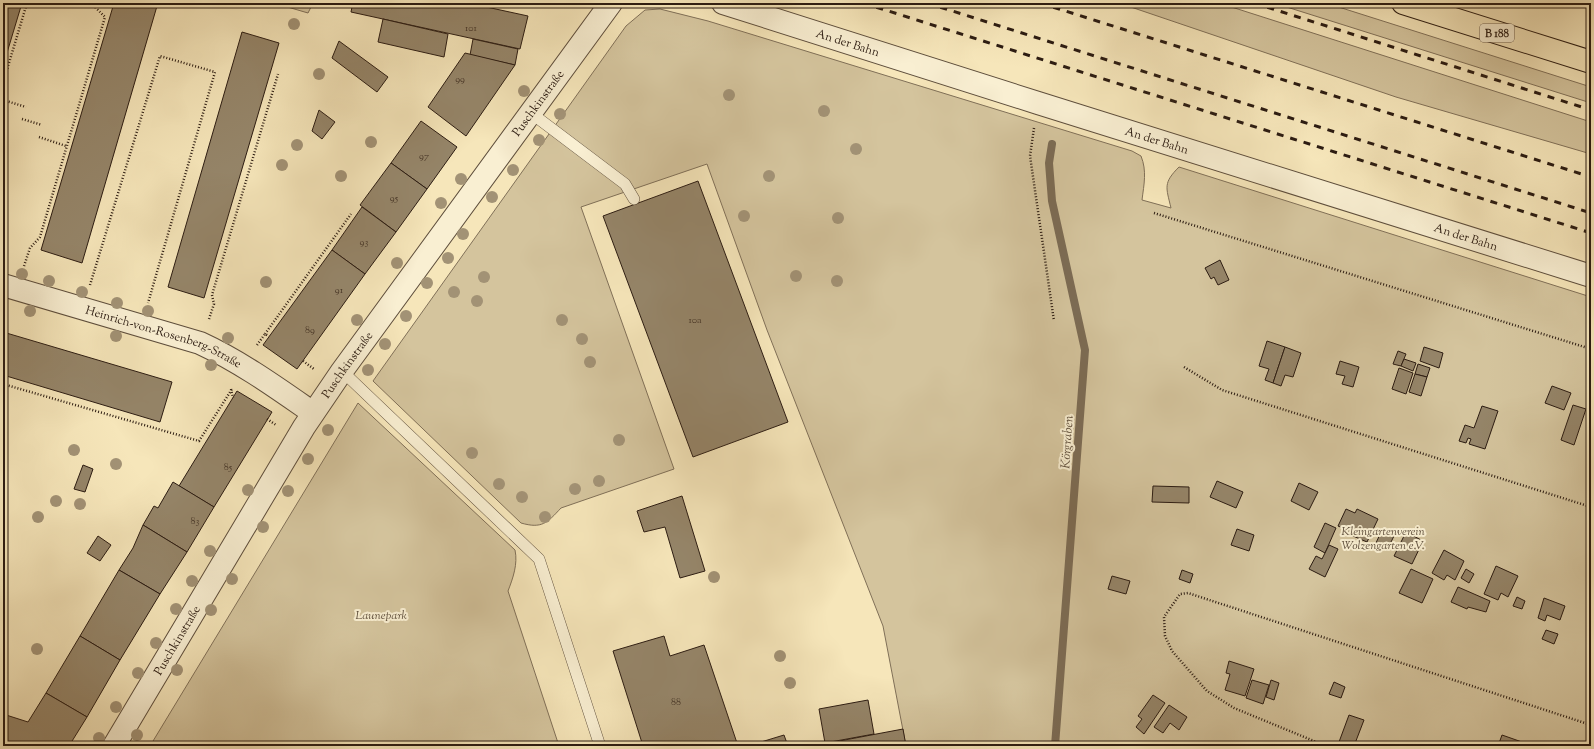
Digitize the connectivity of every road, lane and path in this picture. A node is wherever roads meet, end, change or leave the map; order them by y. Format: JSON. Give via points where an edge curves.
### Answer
{"nodes":[{"id":1,"x":27,"y":3,"type":"edge"},
{"id":2,"x":611,"y":3,"type":"edge"},
{"id":3,"x":723,"y":3,"type":"edge"},
{"id":4,"x":1403,"y":3,"type":"edge"},
{"id":5,"x":93,"y":5,"type":"dead end"},
{"id":6,"x":1591,"y":62,"type":"edge"},
{"id":7,"x":278,"y":74,"type":"dead end"},
{"id":8,"x":3,"y":83,"type":"edge"},
{"id":9,"x":3,"y":100,"type":"edge"},
{"id":10,"x":1038,"y":103,"type":"junction"},
{"id":11,"x":26,"y":107,"type":"dead end"},
{"id":12,"x":531,"y":113,"type":"junction"},
{"id":13,"x":22,"y":119,"type":"dead end"},
{"id":14,"x":42,"y":125,"type":"dead end"},
{"id":15,"x":39,"y":138,"type":"dead end"},
{"id":16,"x":66,"y":146,"type":"junction"},
{"id":17,"x":634,"y":199,"type":"dead end"},
{"id":18,"x":1154,"y":213,"type":"dead end"},
{"id":19,"x":351,"y":214,"type":"dead end"},
{"id":20,"x":24,"y":268,"type":"dead end"},
{"id":21,"x":1591,"y":276,"type":"edge"},
{"id":22,"x":3,"y":285,"type":"edge"},
{"id":23,"x":89,"y":288,"type":"dead end"},
{"id":24,"x":147,"y":305,"type":"dead end"},
{"id":25,"x":1054,"y":321,"type":"dead end"},
{"id":26,"x":208,"y":324,"type":"dead end"},
{"id":27,"x":265,"y":334,"type":"junction"},
{"id":28,"x":269,"y":336,"type":"dead end"},
{"id":29,"x":256,"y":346,"type":"dead end"},
{"id":30,"x":1591,"y":349,"type":"edge"},
{"id":31,"x":1184,"y":367,"type":"dead end"},
{"id":32,"x":342,"y":371,"type":"junction"},
{"id":33,"x":3,"y":384,"type":"edge"},
{"id":34,"x":233,"y":398,"type":"dead end"},
{"id":35,"x":313,"y":413,"type":"junction"},
{"id":36,"x":1591,"y":508,"type":"edge"},
{"id":37,"x":1591,"y":725,"type":"edge"},
{"id":38,"x":114,"y":746,"type":"edge"},
{"id":39,"x":600,"y":746,"type":"edge"},
{"id":40,"x":1326,"y":746,"type":"edge"}],
"edges":[{"from":1,"to":8,"type":"path"},
{"from":2,"to":12,"type":"street","name":"Puschkinstraße"},
{"from":3,"to":10,"type":"street","name":"An der Bahn"},
{"from":4,"to":6,"type":"main road","number":"B 188"},
{"from":5,"to":16,"type":"path","via":[[104,17]]},
{"from":7,"to":26,"type":"path","via":[[212,295],[214,304]]},
{"from":9,"to":11,"type":"path"},
{"from":10,"to":21,"type":"street","name":"An der Bahn"},
{"from":10,"to":25,"type":"path","via":[[1030,156]]},
{"from":12,"to":17,"type":"lane","via":[[626,184]]},
{"from":12,"to":32,"type":"street","name":"Puschkinstraße"},
{"from":13,"to":14,"type":"path"},
{"from":15,"to":16,"type":"path"},
{"from":16,"to":20,"type":"path","via":[[40,237],[30,248]]},
{"from":18,"to":30,"type":"path"},
{"from":19,"to":27,"type":"path"},
{"from":22,"to":35,"type":"street","name":"Heinrich-von-Rosenberg-Straße","via":[[200,343],[244,366]]},
{"from":23,"to":24,"type":"path","via":[[160,56],[186,63],[215,72]]},
{"from":27,"to":28,"type":"path"},
{"from":27,"to":29,"type":"path"},
{"from":31,"to":36,"type":"path","via":[[1222,390]]},
{"from":32,"to":35,"type":"street","name":"Puschkinstraße"},
{"from":32,"to":39,"type":"lane","via":[[539,559]]},
{"from":33,"to":34,"type":"path","via":[[198,441],[231,389]]},
{"from":35,"to":38,"type":"street","name":"Puschkinstraße"},
{"from":37,"to":40,"type":"path","via":[[1188,592],[1180,594],[1164,617],[1165,636],[1172,652],[1207,690],[1234,708]]}]}
